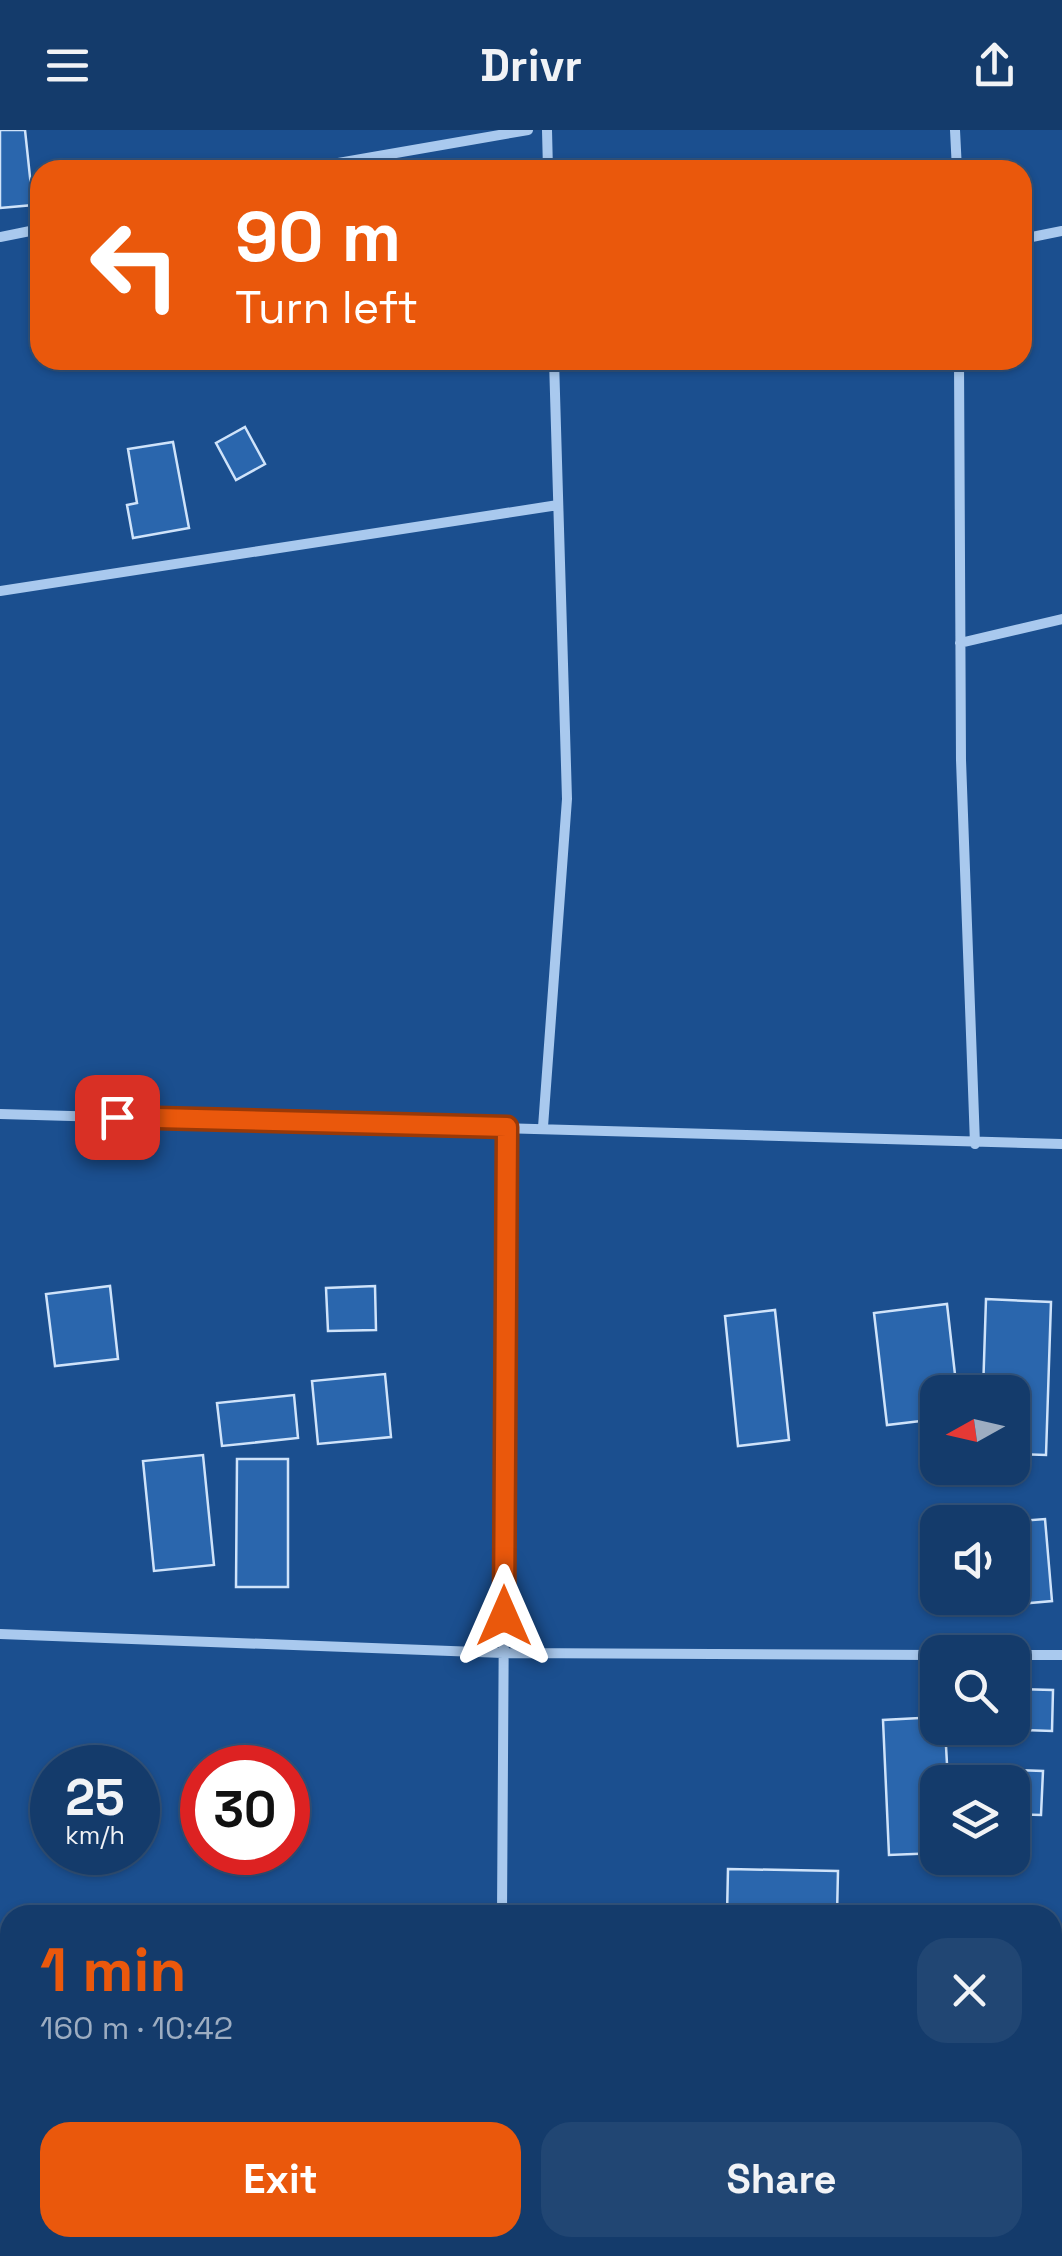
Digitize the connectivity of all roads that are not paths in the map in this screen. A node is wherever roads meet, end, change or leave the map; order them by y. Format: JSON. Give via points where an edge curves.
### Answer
{"nodes":[{"id":1,"x":528,"y":130,"type":"edge"},
{"id":2,"x":547,"y":130,"type":"edge"},
{"id":3,"x":955,"y":130,"type":"edge"},
{"id":4,"x":356,"y":160,"type":"edge"},
{"id":5,"x":548,"y":160,"type":"edge"},
{"id":6,"x":956,"y":160,"type":"edge"},
{"id":7,"x":30,"y":231,"type":"edge"},
{"id":8,"x":1062,"y":232,"type":"edge"},
{"id":9,"x":0,"y":236,"type":"edge"},
{"id":10,"x":1032,"y":237,"type":"edge"},
{"id":11,"x":554,"y":370,"type":"edge"},
{"id":12,"x":958,"y":370,"type":"edge"},
{"id":13,"x":558,"y":504,"type":"junction"},
{"id":14,"x":0,"y":591,"type":"edge"},
{"id":15,"x":1062,"y":619,"type":"edge"},
{"id":16,"x":960,"y":643,"type":"junction"},
{"id":17,"x":0,"y":1114,"type":"edge"},
{"id":18,"x":507,"y":1127,"type":"junction"},
{"id":19,"x":542,"y":1128,"type":"junction"},
{"id":20,"x":975,"y":1144,"type":"junction"},
{"id":21,"x":1062,"y":1144,"type":"edge"},
{"id":22,"x":0,"y":1634,"type":"edge"},
{"id":23,"x":503,"y":1654,"type":"junction"},
{"id":24,"x":920,"y":1655,"type":"edge"},
{"id":25,"x":1030,"y":1655,"type":"edge"},
{"id":26,"x":1062,"y":1655,"type":"edge"},
{"id":27,"x":502,"y":1905,"type":"edge"}],
"edges":[{"from":1,"to":4,"type":"street"},
{"from":2,"to":5,"type":"street"},
{"from":3,"to":6,"type":"street"},
{"from":7,"to":9,"type":"street"},
{"from":8,"to":10,"type":"street"},
{"from":11,"to":13,"type":"street"},
{"from":12,"to":16,"type":"street"},
{"from":13,"to":14,"type":"street"},
{"from":13,"to":19,"type":"street","via":[[567,799]]},
{"from":15,"to":16,"type":"street"},
{"from":16,"to":20,"type":"street"},
{"from":17,"to":18,"type":"street"},
{"from":18,"to":19,"type":"street"},
{"from":18,"to":23,"type":"street"},
{"from":19,"to":20,"type":"street"},
{"from":20,"to":21,"type":"street"},
{"from":22,"to":23,"type":"street"},
{"from":23,"to":24,"type":"street"},
{"from":23,"to":27,"type":"street"},
{"from":25,"to":26,"type":"street"}]}
